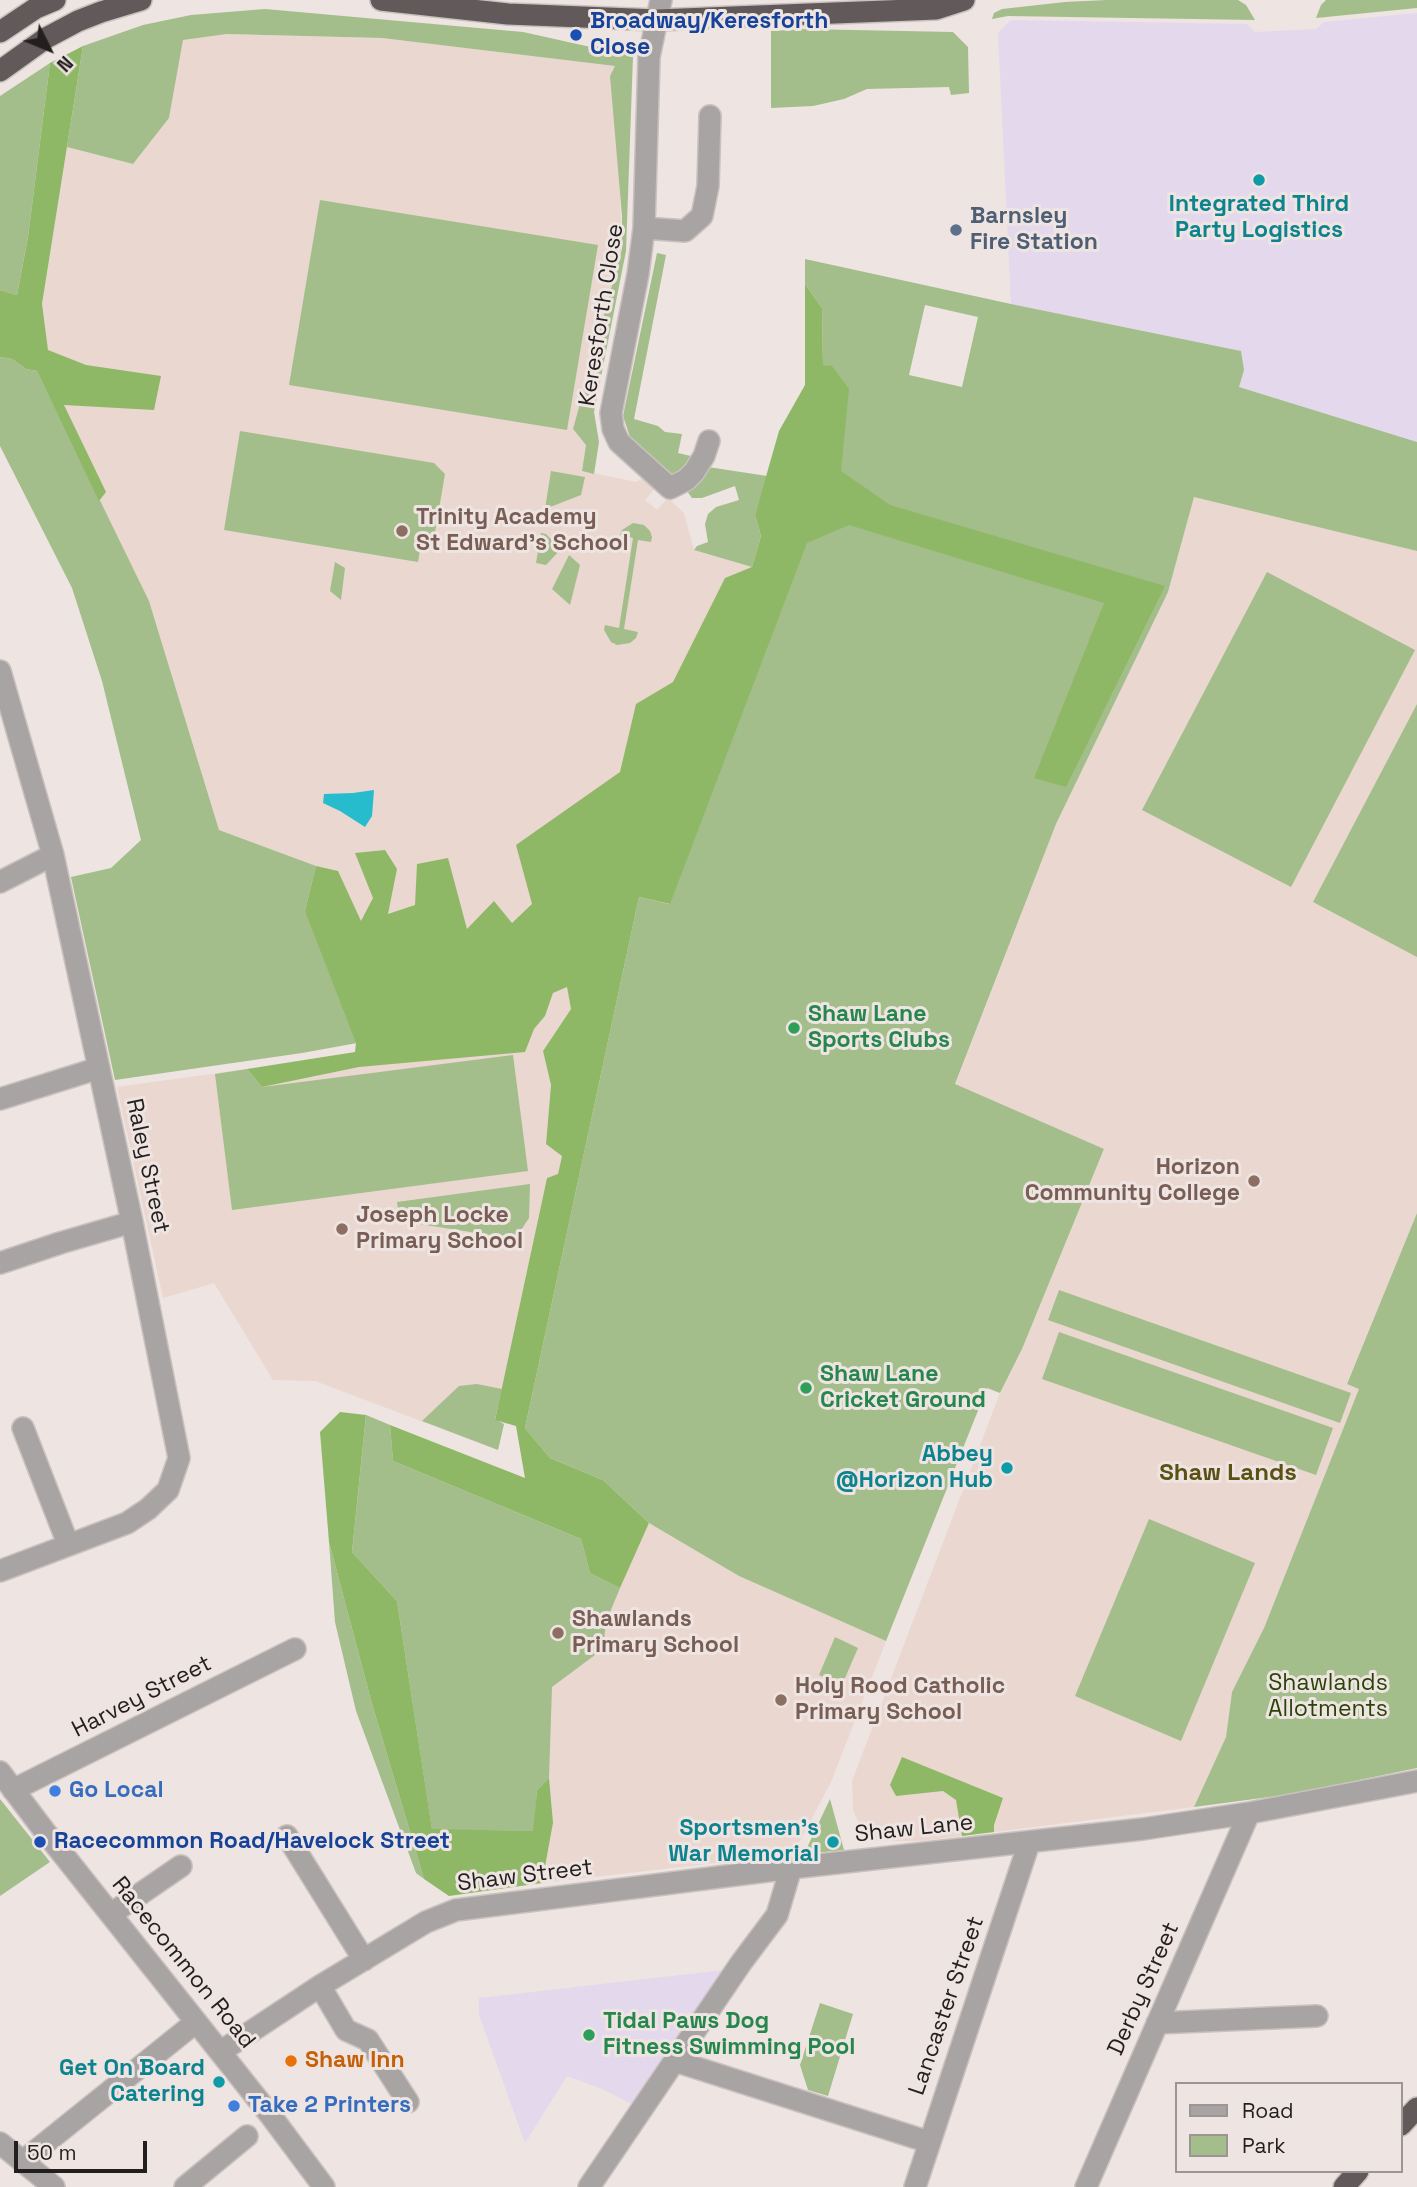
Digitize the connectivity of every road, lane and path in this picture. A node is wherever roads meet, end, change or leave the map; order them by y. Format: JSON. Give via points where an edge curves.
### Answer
{"nodes":[{"id":1,"x":55,"y":0,"type":"edge"},
{"id":2,"x":68,"y":0,"type":"edge"},
{"id":3,"x":141,"y":0,"type":"edge"},
{"id":4,"x":381,"y":0,"type":"edge"},
{"id":5,"x":964,"y":0,"type":"edge"},
{"id":6,"x":659,"y":10,"type":"edge"},
{"id":7,"x":73,"y":24,"type":"junction"},
{"id":8,"x":0,"y":32,"type":"edge"},
{"id":9,"x":0,"y":71,"type":"edge"},
{"id":10,"x":710,"y":116,"type":"dead end"},
{"id":11,"x":644,"y":228,"type":"junction"},
{"id":12,"x":709,"y":441,"type":"dead end"},
{"id":13,"x":0,"y":671,"type":"edge"},
{"id":14,"x":4,"y":699,"type":"edge"},
{"id":15,"x":53,"y":855,"type":"junction"},
{"id":16,"x":0,"y":882,"type":"edge"},
{"id":17,"x":99,"y":1068,"type":"junction"},
{"id":18,"x":0,"y":1099,"type":"edge"},
{"id":19,"x":132,"y":1222,"type":"junction"},
{"id":20,"x":0,"y":1263,"type":"edge"},
{"id":21,"x":23,"y":1428,"type":"dead end"},
{"id":22,"x":68,"y":1544,"type":"junction"},
{"id":23,"x":0,"y":1571,"type":"edge"},
{"id":24,"x":295,"y":1649,"type":"dead end"},
{"id":25,"x":0,"y":1772,"type":"edge"},
{"id":26,"x":1417,"y":1781,"type":"edge"},
{"id":27,"x":13,"y":1790,"type":"junction"},
{"id":28,"x":1249,"y":1813,"type":"junction"},
{"id":29,"x":287,"y":1836,"type":"dead end"},
{"id":30,"x":1029,"y":1843,"type":"junction"},
{"id":31,"x":181,"y":1866,"type":"dead end"},
{"id":32,"x":792,"y":1868,"type":"junction"},
{"id":33,"x":111,"y":1914,"type":"junction"},
{"id":34,"x":364,"y":1960,"type":"junction"},
{"id":35,"x":320,"y":1986,"type":"junction"},
{"id":36,"x":1317,"y":2016,"type":"dead end"},
{"id":37,"x":196,"y":2022,"type":"junction"},
{"id":38,"x":1157,"y":2023,"type":"junction"},
{"id":39,"x":220,"y":2052,"type":"junction"},
{"id":40,"x":675,"y":2062,"type":"junction"},
{"id":41,"x":408,"y":2102,"type":"dead end"},
{"id":42,"x":1417,"y":2108,"type":"edge"},
{"id":43,"x":1403,"y":2123,"type":"edge"},
{"id":44,"x":247,"y":2136,"type":"dead end"},
{"id":45,"x":929,"y":2142,"type":"junction"},
{"id":46,"x":0,"y":2143,"type":"edge"},
{"id":47,"x":23,"y":2161,"type":"junction"},
{"id":48,"x":1356,"y":2173,"type":"edge"},
{"id":49,"x":54,"y":2187,"type":"edge"},
{"id":50,"x":185,"y":2187,"type":"edge"},
{"id":51,"x":324,"y":2187,"type":"edge"},
{"id":52,"x":589,"y":2187,"type":"edge"},
{"id":53,"x":915,"y":2187,"type":"edge"},
{"id":54,"x":1086,"y":2187,"type":"edge"},
{"id":55,"x":1344,"y":2187,"type":"edge"}],
"edges":[{"from":1,"to":7,"type":"highway"},
{"from":1,"to":8,"type":"highway"},
{"from":2,"to":7,"type":"highway"},
{"from":3,"to":7,"type":"highway"},
{"from":4,"to":6,"type":"highway","via":[[508,14]]},
{"from":5,"to":6,"type":"highway","via":[[936,9]]},
{"from":6,"to":11,"type":"street","name":"Keresforth Close","via":[[649,57]]},
{"from":7,"to":9,"type":"highway"},
{"from":10,"to":11,"type":"street","via":[[708,186],[702,216],[685,231]]},
{"from":11,"to":12,"type":"street","name":"Keresforth Close","via":[[611,414],[613,429],[619,442],[670,488],[694,472]]},
{"from":13,"to":14,"type":"street","name":"Raley Street"},
{"from":14,"to":15,"type":"street","name":"Raley Street"},
{"from":15,"to":16,"type":"street"},
{"from":15,"to":17,"type":"street","name":"Raley Street"},
{"from":17,"to":18,"type":"street"},
{"from":17,"to":19,"type":"street","name":"Raley Street"},
{"from":19,"to":20,"type":"street"},
{"from":19,"to":22,"type":"street","name":"Raley Street","via":[[179,1458],[168,1490],[148,1509],[127,1523]]},
{"from":21,"to":22,"type":"street"},
{"from":22,"to":23,"type":"street","name":"Raley Street"},
{"from":24,"to":27,"type":"street","name":"Harvey Street"},
{"from":25,"to":27,"type":"street","name":"Racecommon Road"},
{"from":26,"to":28,"type":"street","name":"Shaw Lane"},
{"from":27,"to":33,"type":"street","name":"Racecommon Road"},
{"from":28,"to":30,"type":"street","name":"Shaw Lane"},
{"from":28,"to":38,"type":"street","name":"Derby Street"},
{"from":29,"to":34,"type":"street"},
{"from":30,"to":32,"type":"street","name":"Shaw Lane"},
{"from":30,"to":45,"type":"street","name":"Lancaster Street"},
{"from":31,"to":33,"type":"street"},
{"from":32,"to":34,"type":"street","name":"Shaw Street","via":[[456,1910],[431,1919]]},
{"from":32,"to":40,"type":"street","via":[[777,1915]]},
{"from":33,"to":37,"type":"street","name":"Racecommon Road"},
{"from":34,"to":35,"type":"street","name":"Shaw Street"},
{"from":35,"to":39,"type":"street","name":"Shaw Street"},
{"from":35,"to":41,"type":"street","via":[[346,2030],[368,2040]]},
{"from":36,"to":38,"type":"street"},
{"from":37,"to":39,"type":"street","name":"Racecommon Road"},
{"from":37,"to":47,"type":"street"},
{"from":38,"to":54,"type":"street","name":"Derby Street"},
{"from":39,"to":51,"type":"street","name":"Racecommon Road"},
{"from":40,"to":45,"type":"street"},
{"from":40,"to":52,"type":"street"},
{"from":42,"to":43,"type":"highway"},
{"from":44,"to":50,"type":"street"},
{"from":45,"to":53,"type":"street","name":"Lancaster Street"},
{"from":46,"to":47,"type":"street"},
{"from":47,"to":49,"type":"street"},
{"from":48,"to":55,"type":"highway"}]}
